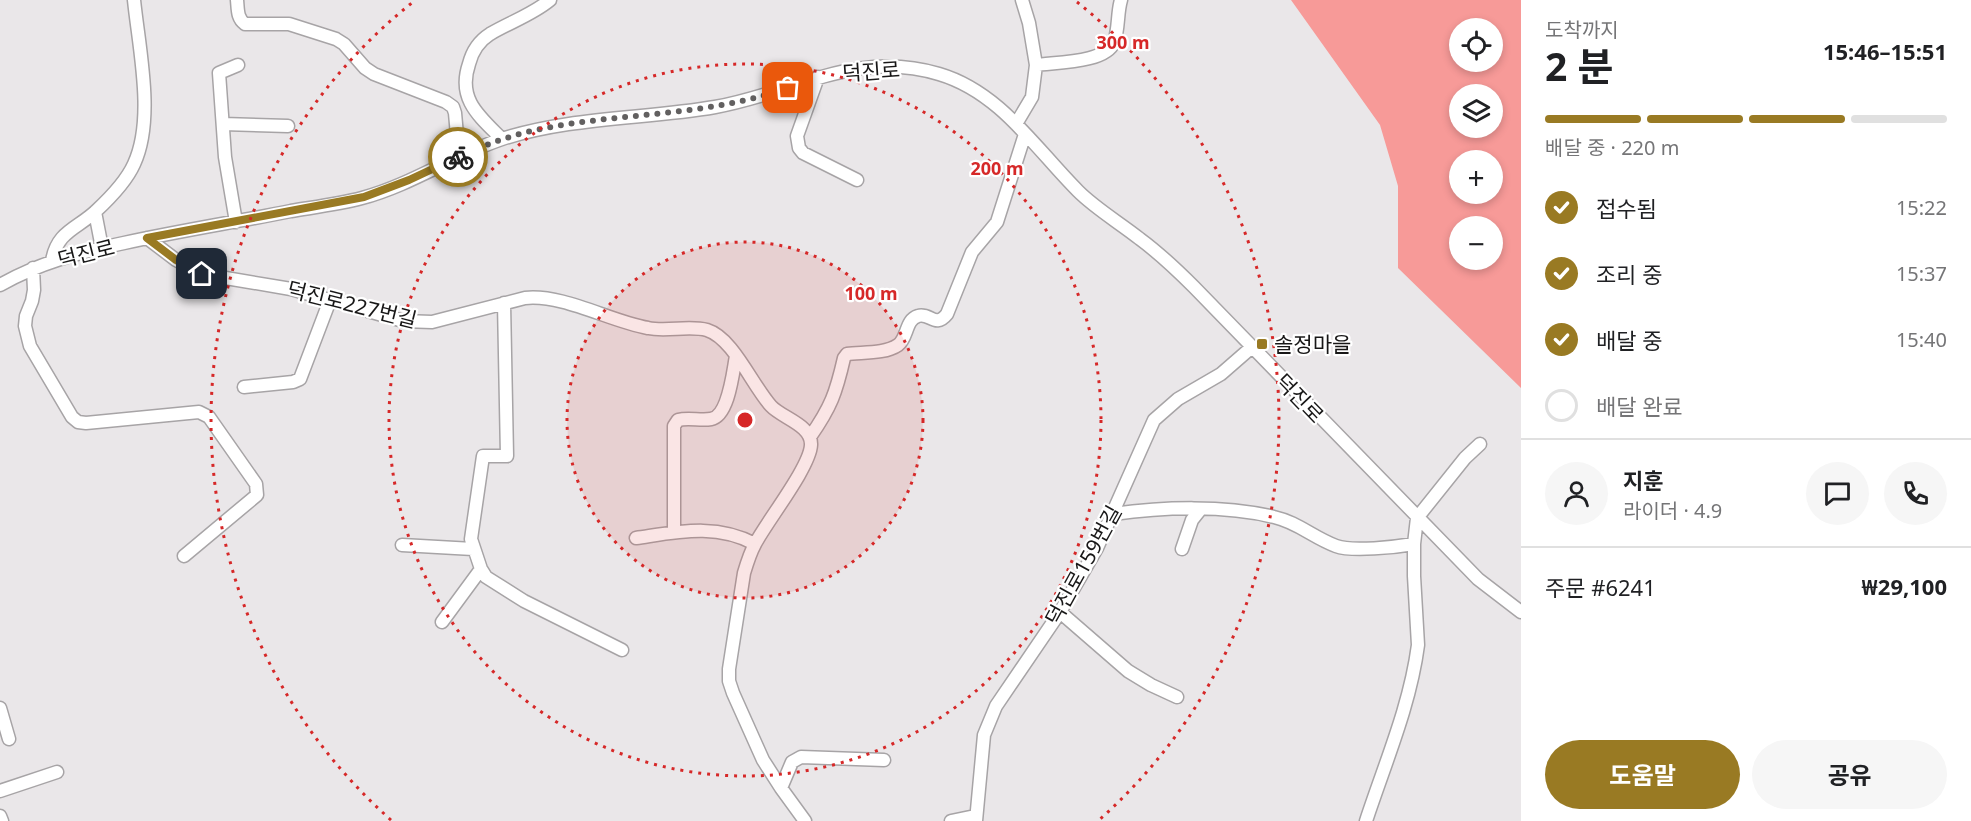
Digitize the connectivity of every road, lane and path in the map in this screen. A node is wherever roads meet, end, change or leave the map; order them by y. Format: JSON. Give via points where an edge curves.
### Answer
{"nodes":[{"id":1,"x":134,"y":0,"type":"edge"},
{"id":2,"x":237,"y":0,"type":"edge"},
{"id":3,"x":550,"y":0,"type":"edge"},
{"id":4,"x":1022,"y":0,"type":"edge"},
{"id":5,"x":1121,"y":0,"type":"edge"},
{"id":6,"x":238,"y":65,"type":"dead end"},
{"id":7,"x":1036,"y":65,"type":"junction"},
{"id":8,"x":818,"y":77,"type":"junction"},
{"id":9,"x":223,"y":124,"type":"junction"},
{"id":10,"x":1016,"y":124,"type":"junction"},
{"id":11,"x":288,"y":126,"type":"dead end"},
{"id":12,"x":1025,"y":134,"type":"junction"},
{"id":13,"x":502,"y":139,"type":"junction"},
{"id":14,"x":459,"y":157,"type":"junction"},
{"id":15,"x":857,"y":180,"type":"dead end"},
{"id":16,"x":95,"y":212,"type":"junction"},
{"id":17,"x":236,"y":222,"type":"junction"},
{"id":18,"x":147,"y":238,"type":"junction"},
{"id":19,"x":102,"y":248,"type":"junction"},
{"id":20,"x":52,"y":261,"type":"junction"},
{"id":21,"x":33,"y":268,"type":"junction"},
{"id":22,"x":0,"y":285,"type":"edge"},
{"id":23,"x":330,"y":300,"type":"junction"},
{"id":24,"x":504,"y":303,"type":"junction"},
{"id":25,"x":1251,"y":347,"type":"junction"},
{"id":26,"x":736,"y":356,"type":"junction"},
{"id":27,"x":244,"y":387,"type":"dead end"},
{"id":28,"x":810,"y":437,"type":"junction"},
{"id":29,"x":1480,"y":444,"type":"dead end"},
{"id":30,"x":1200,"y":510,"type":"junction"},
{"id":31,"x":1113,"y":514,"type":"junction"},
{"id":32,"x":1417,"y":518,"type":"junction"},
{"id":33,"x":674,"y":532,"type":"junction"},
{"id":34,"x":636,"y":538,"type":"dead end"},
{"id":35,"x":755,"y":544,"type":"junction"},
{"id":36,"x":1414,"y":544,"type":"junction"},
{"id":37,"x":402,"y":545,"type":"dead end"},
{"id":38,"x":473,"y":549,"type":"junction"},
{"id":39,"x":1182,"y":549,"type":"dead end"},
{"id":40,"x":184,"y":556,"type":"dead end"},
{"id":41,"x":481,"y":569,"type":"junction"},
{"id":42,"x":1060,"y":612,"type":"junction"},
{"id":43,"x":1521,"y":612,"type":"edge"},
{"id":44,"x":442,"y":622,"type":"dead end"},
{"id":45,"x":622,"y":650,"type":"dead end"},
{"id":46,"x":1177,"y":697,"type":"dead end"},
{"id":47,"x":0,"y":708,"type":"edge"},
{"id":48,"x":9,"y":739,"type":"dead end"},
{"id":49,"x":884,"y":760,"type":"dead end"},
{"id":50,"x":57,"y":772,"type":"dead end"},
{"id":51,"x":781,"y":788,"type":"junction"},
{"id":52,"x":0,"y":790,"type":"edge"},
{"id":53,"x":0,"y":816,"type":"edge"},
{"id":54,"x":975,"y":819,"type":"edge"},
{"id":55,"x":2,"y":821,"type":"edge"},
{"id":56,"x":805,"y":821,"type":"edge"},
{"id":57,"x":951,"y":821,"type":"edge"},
{"id":58,"x":1366,"y":821,"type":"edge"}],
"edges":[{"from":1,"to":16,"type":"street","via":[[143,92],[142,134],[128,174]]},
{"from":2,"to":14,"type":"street","via":[[240,20],[245,24],[289,24],[336,39],[374,74],[446,102],[456,112]]},
{"from":3,"to":13,"type":"street","via":[[487,36],[470,60],[465,79],[467,97]]},
{"from":4,"to":7,"type":"street"},
{"from":5,"to":7,"type":"street","via":[[1114,42],[1104,55]]},
{"from":6,"to":9,"type":"street","via":[[219,73]]},
{"from":7,"to":10,"type":"street","via":[[1032,97]]},
{"from":8,"to":10,"type":"street","name":"덕진로","via":[[872,66],[921,70],[973,88]]},
{"from":8,"to":13,"type":"street","name":"덕진로","via":[[754,99],[719,106],[564,125]]},
{"from":8,"to":15,"type":"street","via":[[797,136],[799,148]]},
{"from":9,"to":11,"type":"street"},
{"from":9,"to":17,"type":"street"},
{"from":10,"to":12,"type":"street","name":"덕진로"},
{"from":12,"to":25,"type":"street","name":"덕진로","via":[[1078,191],[1167,261]]},
{"from":12,"to":28,"type":"street","via":[[997,222],[972,252],[947,314],[937,321],[915,316],[902,341],[889,349],[847,354],[828,410]]},
{"from":13,"to":14,"type":"street","name":"덕진로"},
{"from":14,"to":17,"type":"street","name":"덕진로","via":[[364,197]]},
{"from":16,"to":19,"type":"street"},
{"from":16,"to":20,"type":"street","via":[[61,238]]},
{"from":17,"to":18,"type":"street","name":"덕진로"},
{"from":18,"to":19,"type":"street","name":"덕진로"},
{"from":18,"to":23,"type":"street","name":"덕진로227번길","via":[[202,274],[273,285]]},
{"from":19,"to":20,"type":"street","name":"덕진로"},
{"from":20,"to":21,"type":"street","name":"덕진로"},
{"from":21,"to":22,"type":"street","name":"덕진로"},
{"from":21,"to":40,"type":"street","via":[[33,301],[26,316],[26,335],[72,417],[86,423],[199,412],[209,417],[256,484],[257,495]]},
{"from":23,"to":24,"type":"street","name":"덕진로227번길","via":[[389,318],[418,322],[447,319]]},
{"from":23,"to":27,"type":"street","via":[[300,379]]},
{"from":24,"to":26,"type":"street","name":"덕진로227번길","via":[[546,298],[650,329],[707,330]]},
{"from":24,"to":38,"type":"street","via":[[507,456],[483,456],[471,530]]},
{"from":25,"to":31,"type":"street","name":"덕진로159번길","via":[[1221,374],[1178,399],[1154,420]]},
{"from":25,"to":32,"type":"street","name":"덕진로"},
{"from":26,"to":28,"type":"street","name":"덕진로227번길","via":[[773,408]]},
{"from":26,"to":33,"type":"street","via":[[726,403],[718,416],[678,420],[674,426]]},
{"from":28,"to":35,"type":"street","via":[[807,461]]},
{"from":29,"to":32,"type":"street"},
{"from":30,"to":31,"type":"street","via":[[1168,508]]},
{"from":30,"to":36,"type":"street","via":[[1276,517],[1338,547]]},
{"from":30,"to":39,"type":"street","via":[[1192,520]]},
{"from":31,"to":42,"type":"street","name":"덕진로159번길"},
{"from":32,"to":36,"type":"street"},
{"from":32,"to":43,"type":"street","name":"덕진로","via":[[1478,579]]},
{"from":33,"to":34,"type":"street"},
{"from":33,"to":35,"type":"street","via":[[730,533]]},
{"from":35,"to":51,"type":"street","via":[[744,573],[729,681],[764,760]]},
{"from":36,"to":58,"type":"street","via":[[1417,655],[1411,688]]},
{"from":37,"to":38,"type":"street"},
{"from":38,"to":41,"type":"street"},
{"from":41,"to":44,"type":"street"},
{"from":41,"to":45,"type":"street","via":[[486,577],[524,601]]},
{"from":42,"to":46,"type":"street","via":[[1128,671]]},
{"from":42,"to":54,"type":"street","name":"덕진로159번길","via":[[989,721]]},
{"from":47,"to":48,"type":"street"},
{"from":49,"to":51,"type":"street","via":[[801,757],[792,762]]},
{"from":50,"to":52,"type":"street"},
{"from":51,"to":56,"type":"street"},
{"from":53,"to":55,"type":"street"},
{"from":54,"to":57,"type":"street"}]}
